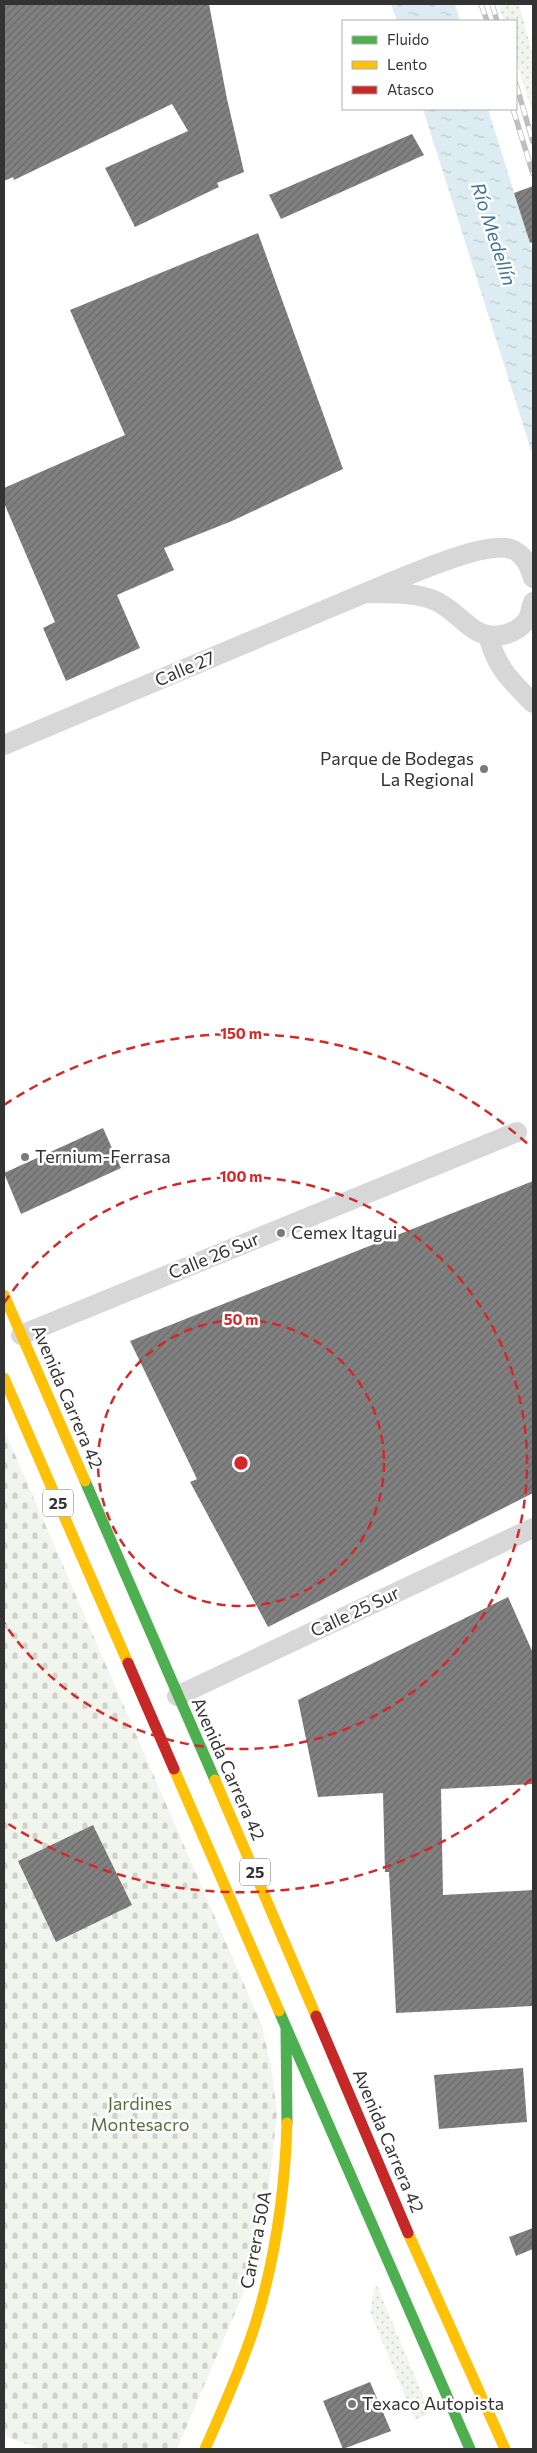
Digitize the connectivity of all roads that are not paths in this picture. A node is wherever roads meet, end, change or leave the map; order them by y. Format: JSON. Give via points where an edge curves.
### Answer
{"nodes":[{"id":1,"x":533,"y":578,"type":"edge"},
{"id":2,"x":365,"y":593,"type":"junction"},
{"id":3,"x":533,"y":602,"type":"edge"},
{"id":4,"x":488,"y":635,"type":"junction"},
{"id":5,"x":533,"y":703,"type":"edge"},
{"id":6,"x":4,"y":745,"type":"edge"},
{"id":7,"x":517,"y":1132,"type":"dead end"},
{"id":8,"x":4,"y":1295,"type":"edge"},
{"id":9,"x":21,"y":1334,"type":"junction"},
{"id":10,"x":4,"y":1378,"type":"edge"},
{"id":11,"x":101,"y":1520,"type":"junction"},
{"id":12,"x":533,"y":1528,"type":"edge"},
{"id":13,"x":105,"y":1559,"type":"dead end"},
{"id":14,"x":108,"y":1589,"type":"dead end"},
{"id":15,"x":112,"y":1628,"type":"junction"},
{"id":16,"x":177,"y":1696,"type":"junction"},
{"id":17,"x":286,"y":2027,"type":"junction"},
{"id":18,"x":372,"y":2225,"type":"junction"},
{"id":19,"x":397,"y":2252,"type":"dead end"},
{"id":20,"x":410,"y":2265,"type":"dead end"},
{"id":21,"x":435,"y":2292,"type":"junction"},
{"id":22,"x":205,"y":2449,"type":"edge"},
{"id":23,"x":470,"y":2449,"type":"edge"},
{"id":24,"x":505,"y":2449,"type":"edge"}],
"edges":[{"from":1,"to":2,"type":"street","name":"Calle 27","via":[[526,560],[512,550],[497,547],[469,553]]},
{"from":2,"to":4,"type":"street","name":"Calle 27","via":[[419,596],[437,602],[473,629]]},
{"from":2,"to":6,"type":"street","name":"Calle 27"},
{"from":3,"to":4,"type":"street","via":[[528,619],[514,632]]},
{"from":4,"to":5,"type":"street","via":[[498,664]]},
{"from":7,"to":9,"type":"street","name":"Calle 26 Sur"},
{"from":8,"to":9,"type":"main road","name":"Avenida Carrera 42","number":"25"},
{"from":9,"to":11,"type":"main road","name":"Avenida Carrera 42","number":"25"},
{"from":10,"to":15,"type":"main road","number":"25"},
{"from":11,"to":13,"type":"main road"},
{"from":11,"to":16,"type":"main road","name":"Avenida Carrera 42","number":"25"},
{"from":12,"to":16,"type":"street","name":"Calle 25 Sur"},
{"from":14,"to":15,"type":"main road"},
{"from":15,"to":17,"type":"main road","number":"25"},
{"from":16,"to":21,"type":"main road","name":"Avenida Carrera 42","number":"25"},
{"from":17,"to":18,"type":"main road","number":"25"},
{"from":17,"to":22,"type":"main road","name":"Carrera 50A","via":[[286,2172],[276,2241],[260,2308],[241,2364]]},
{"from":18,"to":19,"type":"main road"},
{"from":18,"to":23,"type":"main road","number":"25"},
{"from":20,"to":21,"type":"main road"},
{"from":21,"to":24,"type":"main road","name":"Avenida Carrera 42","number":"25"}]}
